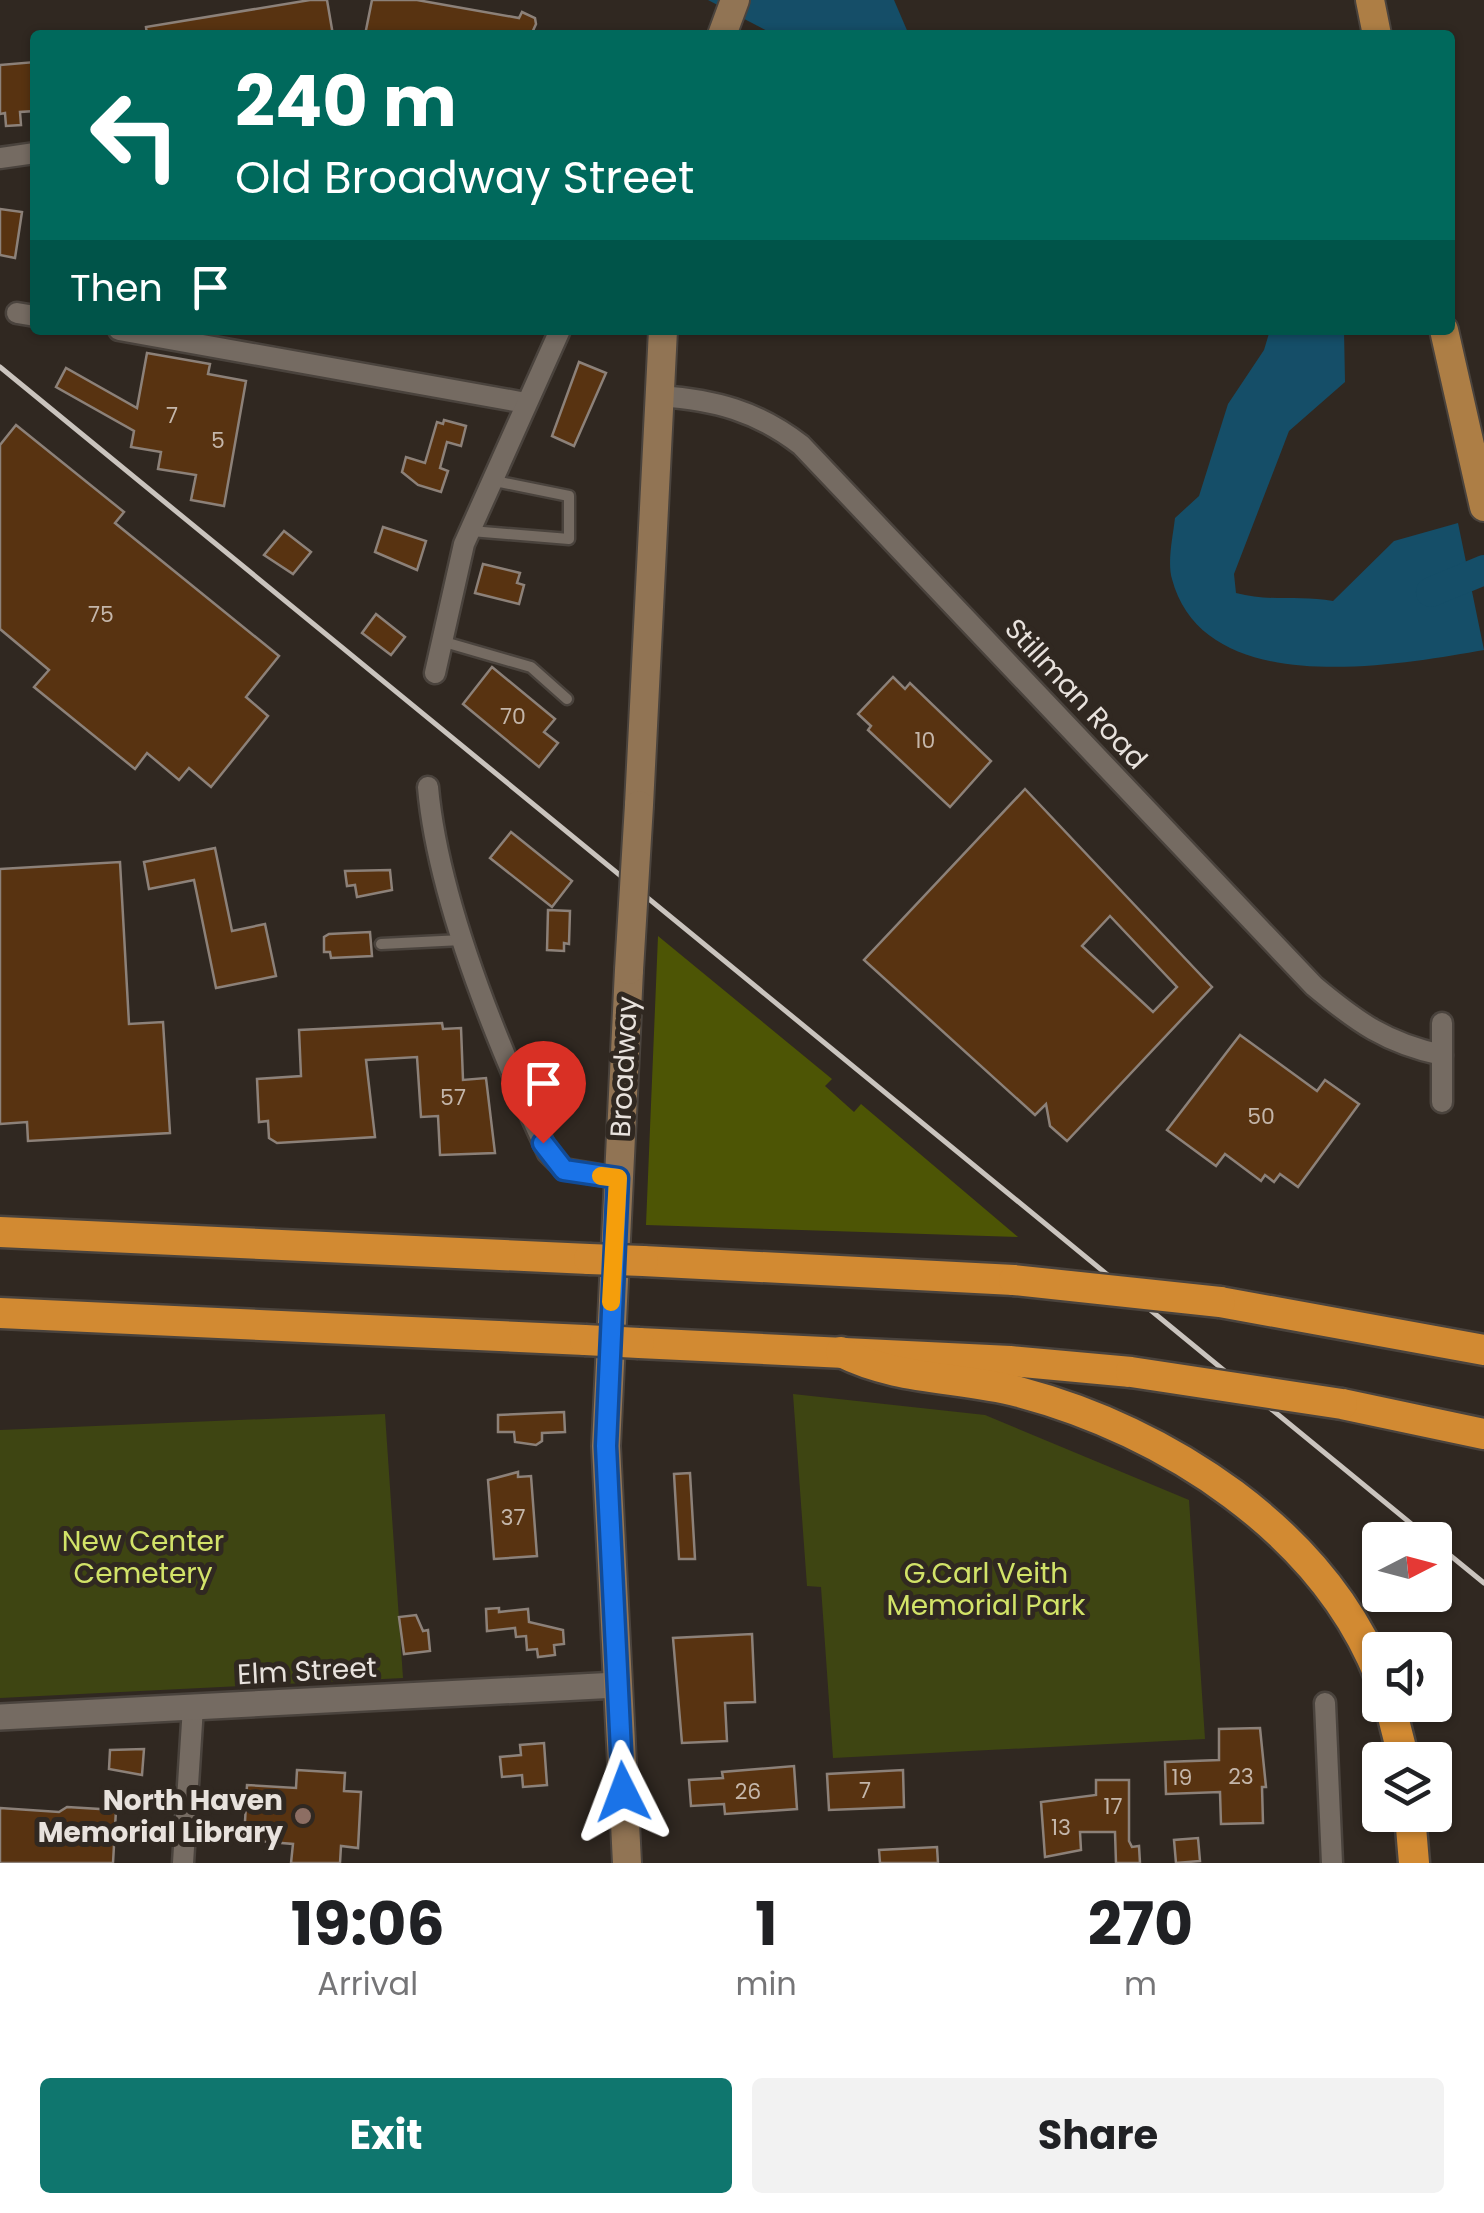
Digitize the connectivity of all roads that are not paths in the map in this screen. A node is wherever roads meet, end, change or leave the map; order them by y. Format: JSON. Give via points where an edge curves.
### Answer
{"nodes":[{"id":1,"x":735,"y":0,"type":"edge"},
{"id":2,"x":1370,"y":0,"type":"edge"},
{"id":3,"x":724,"y":30,"type":"edge"},
{"id":4,"x":1376,"y":30,"type":"edge"},
{"id":5,"x":30,"y":154,"type":"edge"},
{"id":6,"x":0,"y":158,"type":"edge"},
{"id":7,"x":146,"y":335,"type":"edge"},
{"id":8,"x":558,"y":335,"type":"edge"},
{"id":9,"x":664,"y":335,"type":"edge"},
{"id":10,"x":1445,"y":335,"type":"edge"},
{"id":11,"x":660,"y":396,"type":"junction"},
{"id":12,"x":526,"y":404,"type":"junction"},
{"id":13,"x":490,"y":480,"type":"junction"},
{"id":14,"x":1482,"y":498,"type":"edge"},
{"id":15,"x":470,"y":531,"type":"junction"},
{"id":16,"x":440,"y":641,"type":"junction"},
{"id":17,"x":435,"y":673,"type":"dead end"},
{"id":18,"x":567,"y":700,"type":"dead end"},
{"id":19,"x":428,"y":787,"type":"dead end"},
{"id":20,"x":462,"y":940,"type":"junction"},
{"id":21,"x":381,"y":944,"type":"dead end"},
{"id":22,"x":1442,"y":1024,"type":"dead end"},
{"id":23,"x":1442,"y":1055,"type":"junction"},
{"id":24,"x":1442,"y":1102,"type":"dead end"},
{"id":25,"x":618,"y":1178,"type":"junction"},
{"id":26,"x":0,"y":1232,"type":"edge"},
{"id":27,"x":0,"y":1314,"type":"edge"},
{"id":28,"x":1484,"y":1350,"type":"edge"},
{"id":29,"x":841,"y":1352,"type":"junction"},
{"id":30,"x":1484,"y":1434,"type":"edge"},
{"id":31,"x":1362,"y":1643,"type":"edge"},
{"id":32,"x":617,"y":1686,"type":"junction"},
{"id":33,"x":1324,"y":1703,"type":"dead end"},
{"id":34,"x":193,"y":1707,"type":"junction"},
{"id":35,"x":0,"y":1717,"type":"edge"},
{"id":36,"x":1411,"y":1832,"type":"edge"},
{"id":37,"x":183,"y":1863,"type":"edge"},
{"id":38,"x":628,"y":1863,"type":"edge"},
{"id":39,"x":1332,"y":1863,"type":"edge"},
{"id":40,"x":1414,"y":1863,"type":"edge"}],
"edges":[{"from":1,"to":3,"type":"main road"},
{"from":2,"to":4,"type":"main road"},
{"from":5,"to":6,"type":"street"},
{"from":7,"to":12,"type":"street"},
{"from":8,"to":12,"type":"street"},
{"from":9,"to":11,"type":"main road","name":"Broadway"},
{"from":10,"to":14,"type":"main road"},
{"from":11,"to":23,"type":"street","name":"Stillman Road","via":[[734,406],[800,445],[1314,986],[1400,1046]]},
{"from":11,"to":25,"type":"main road","name":"Broadway","bridge":true},
{"from":12,"to":13,"type":"street"},
{"from":13,"to":15,"type":"street"},
{"from":13,"to":15,"type":"lane","via":[[569,496],[569,539]]},
{"from":15,"to":16,"type":"street"},
{"from":16,"to":17,"type":"street"},
{"from":16,"to":18,"type":"lane","via":[[532,667]]},
{"from":19,"to":20,"type":"street"},
{"from":20,"to":21,"type":"lane"},
{"from":20,"to":25,"type":"street","via":[[552,1160],[572,1172]]},
{"from":22,"to":23,"type":"street"},
{"from":23,"to":24,"type":"street"},
{"from":25,"to":32,"type":"main road","name":"Broadway","via":[[606,1446]]},
{"from":26,"to":28,"type":"highway","bridge":true,"via":[[1014,1280],[1220,1302]]},
{"from":27,"to":29,"type":"highway","bridge":true},
{"from":29,"to":30,"type":"highway","bridge":true,"via":[[1131,1372]]},
{"from":29,"to":31,"type":"highway","via":[[893,1374],[978,1383],[1042,1399],[1192,1467],[1308,1563]]},
{"from":32,"to":34,"type":"street","name":"Elm Street"},
{"from":32,"to":38,"type":"main road","name":"Broadway"},
{"from":33,"to":39,"type":"street"},
{"from":34,"to":35,"type":"street","name":"Elm Street"},
{"from":34,"to":37,"type":"street"},
{"from":36,"to":40,"type":"highway"}]}
